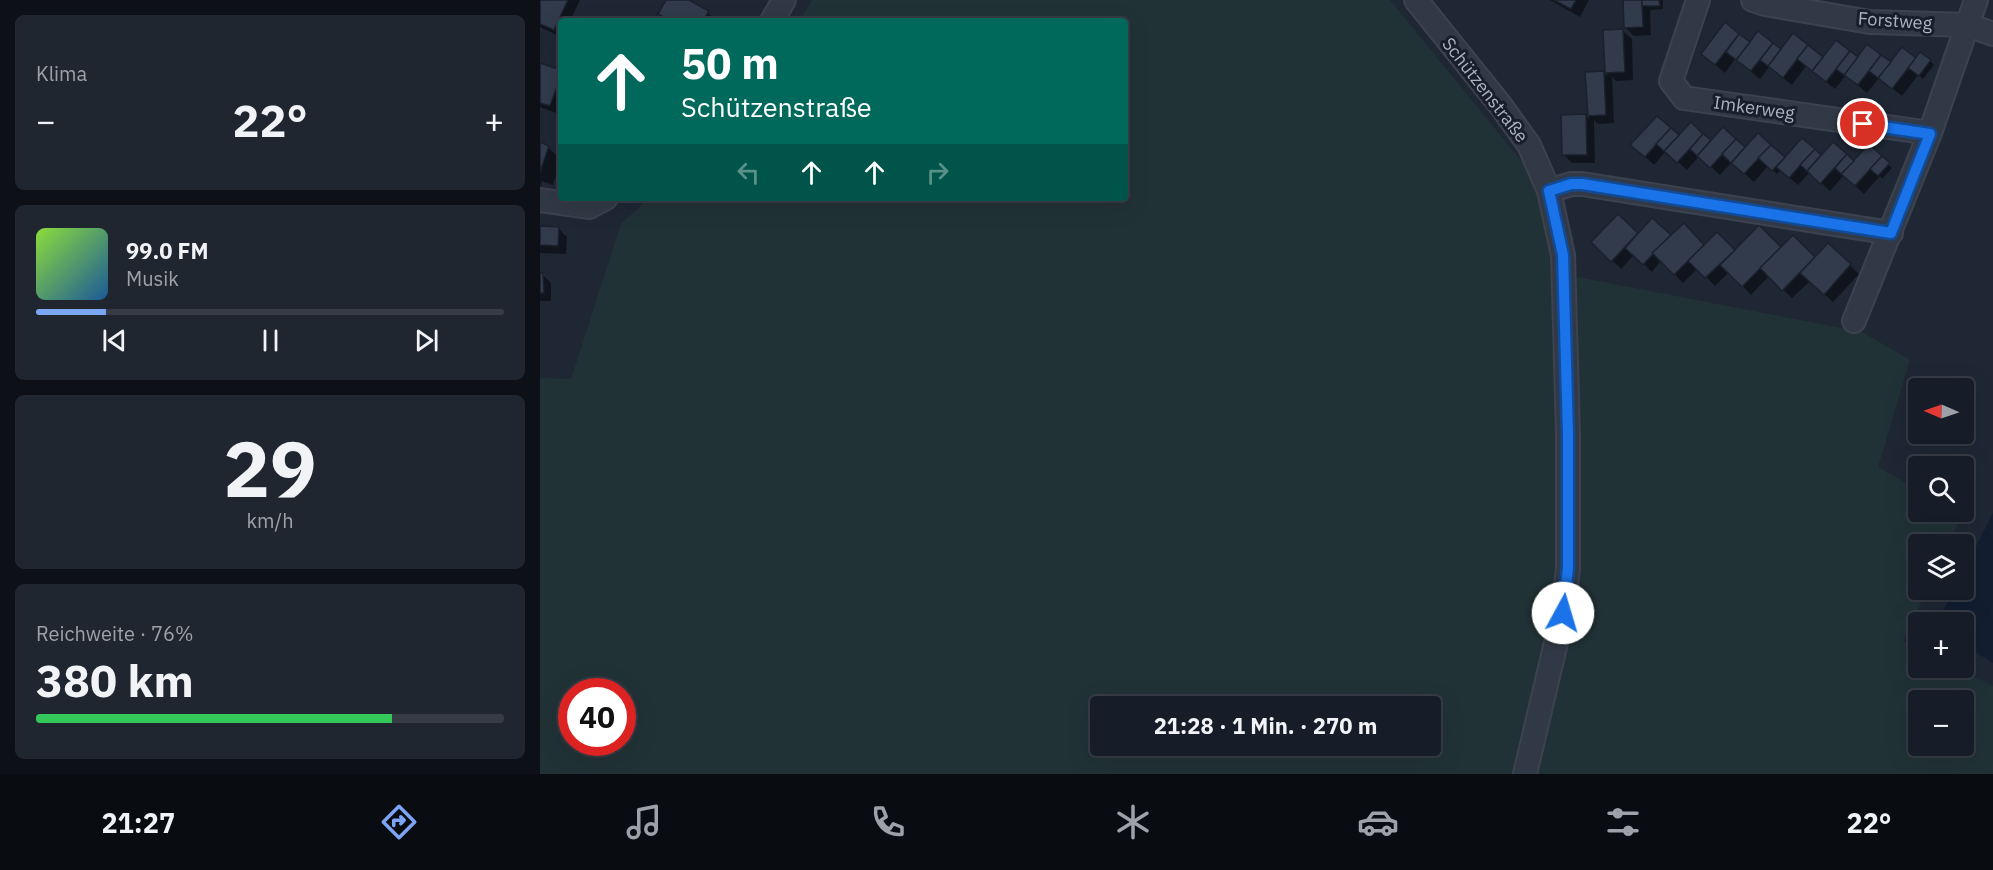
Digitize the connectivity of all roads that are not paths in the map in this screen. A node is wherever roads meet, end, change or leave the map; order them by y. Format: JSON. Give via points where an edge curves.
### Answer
{"nodes":[{"id":1,"x":784,"y":0,"type":"edge"},
{"id":2,"x":1416,"y":0,"type":"edge"},
{"id":3,"x":1698,"y":0,"type":"edge"},
{"id":4,"x":1753,"y":0,"type":"edge"},
{"id":5,"x":1976,"y":0,"type":"edge"},
{"id":6,"x":774,"y":18,"type":"edge"},
{"id":7,"x":1968,"y":25,"type":"junction"},
{"id":8,"x":1993,"y":34,"type":"edge"},
{"id":9,"x":1930,"y":134,"type":"junction"},
{"id":10,"x":1549,"y":191,"type":"junction"},
{"id":11,"x":540,"y":200,"type":"edge"},
{"id":12,"x":601,"y":201,"type":"edge"},
{"id":13,"x":1891,"y":233,"type":"junction"},
{"id":14,"x":1854,"y":321,"type":"dead end"},
{"id":15,"x":1525,"y":774,"type":"edge"}],
"edges":[{"from":1,"to":6,"type":"street"},
{"from":2,"to":10,"type":"street","name":"Schützenstraße","via":[[1529,145]]},
{"from":3,"to":9,"type":"street","name":"Imkerweg","via":[[1671,81],[1684,98]]},
{"from":4,"to":7,"type":"street","name":"Forstweg","via":[[1870,22]]},
{"from":5,"to":7,"type":"street"},
{"from":7,"to":8,"type":"street","name":"Forstweg"},
{"from":7,"to":9,"type":"street"},
{"from":9,"to":13,"type":"street"},
{"from":10,"to":13,"type":"street","via":[[1582,184]]},
{"from":10,"to":15,"type":"street","name":"Schützenstraße","via":[[1563,255],[1568,568],[1563,613]]},
{"from":11,"to":12,"type":"street","via":[[590,207]]},
{"from":13,"to":14,"type":"street"}]}
